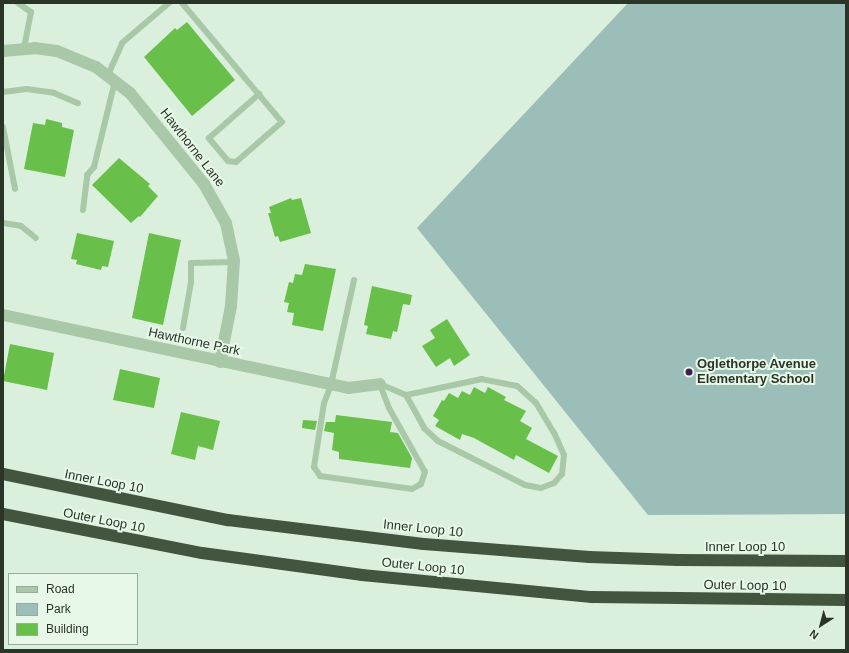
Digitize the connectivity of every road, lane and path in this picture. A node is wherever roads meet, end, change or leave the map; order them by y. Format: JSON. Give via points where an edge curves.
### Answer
{"nodes":[{"id":1,"x":18,"y":3,"type":"edge"},
{"id":2,"x":169,"y":3,"type":"edge"},
{"id":3,"x":182,"y":3,"type":"edge"},
{"id":4,"x":24,"y":49,"type":"junction"},
{"id":5,"x":3,"y":51,"type":"edge"},
{"id":6,"x":112,"y":77,"type":"junction"},
{"id":7,"x":3,"y":92,"type":"edge"},
{"id":8,"x":259,"y":94,"type":"junction"},
{"id":9,"x":78,"y":103,"type":"dead end"},
{"id":10,"x":3,"y":128,"type":"edge"},
{"id":11,"x":15,"y":189,"type":"dead end"},
{"id":12,"x":83,"y":210,"type":"dead end"},
{"id":13,"x":3,"y":223,"type":"edge"},
{"id":14,"x":36,"y":238,"type":"dead end"},
{"id":15,"x":234,"y":262,"type":"junction"},
{"id":16,"x":354,"y":280,"type":"dead end"},
{"id":17,"x":3,"y":315,"type":"edge"},
{"id":18,"x":183,"y":328,"type":"dead end"},
{"id":19,"x":220,"y":362,"type":"junction"},
{"id":20,"x":331,"y":384,"type":"junction"},
{"id":21,"x":380,"y":384,"type":"junction"},
{"id":22,"x":406,"y":395,"type":"junction"},
{"id":23,"x":3,"y":474,"type":"edge"},
{"id":24,"x":3,"y":514,"type":"edge"},
{"id":25,"x":846,"y":561,"type":"edge"},
{"id":26,"x":846,"y":600,"type":"edge"}],
"edges":[{"from":1,"to":4,"type":"lane","via":[[31,12]]},
{"from":2,"to":6,"type":"lane","via":[[122,43]]},
{"from":3,"to":8,"type":"lane"},
{"from":4,"to":5,"type":"street","name":"Hawthorne Lane"},
{"from":4,"to":6,"type":"street","name":"Hawthorne Lane","via":[[57,52],[75,57]]},
{"from":6,"to":12,"type":"lane","via":[[94,167],[87,175]]},
{"from":6,"to":15,"type":"street","name":"Hawthorne Lane","via":[[130,93],[208,189],[226,223]]},
{"from":7,"to":9,"type":"lane","via":[[27,89],[54,93]]},
{"from":8,"to":8,"type":"lane","via":[[282,122],[236,162],[228,160],[209,138]]},
{"from":10,"to":11,"type":"lane"},
{"from":13,"to":14,"type":"lane","via":[[21,226]]},
{"from":15,"to":18,"type":"lane","via":[[191,263],[192,282]]},
{"from":15,"to":19,"type":"street","name":"Hawthorne Lane","via":[[232,306]]},
{"from":16,"to":20,"type":"lane"},
{"from":17,"to":19,"type":"street","name":"Hawthorne Park"},
{"from":19,"to":20,"type":"street","name":"Hawthorne Park"},
{"from":20,"to":21,"type":"street","name":"Hawthorne Park","via":[[348,388]]},
{"from":20,"to":21,"type":"lane","via":[[324,403],[316,472],[320,476],[418,488],[425,472],[389,408]]},
{"from":21,"to":22,"type":"lane"},
{"from":22,"to":22,"type":"lane","via":[[424,428],[438,441],[525,486],[541,488],[554,483],[562,474],[564,455],[561,448],[536,403],[517,386],[482,379]]},
{"from":23,"to":25,"type":"highway","name":"Inner Loop 10","via":[[65,489],[228,520],[424,544],[589,557]]},
{"from":24,"to":26,"type":"highway","name":"Outer Loop 10","via":[[202,553],[369,576],[592,597]]}]}
